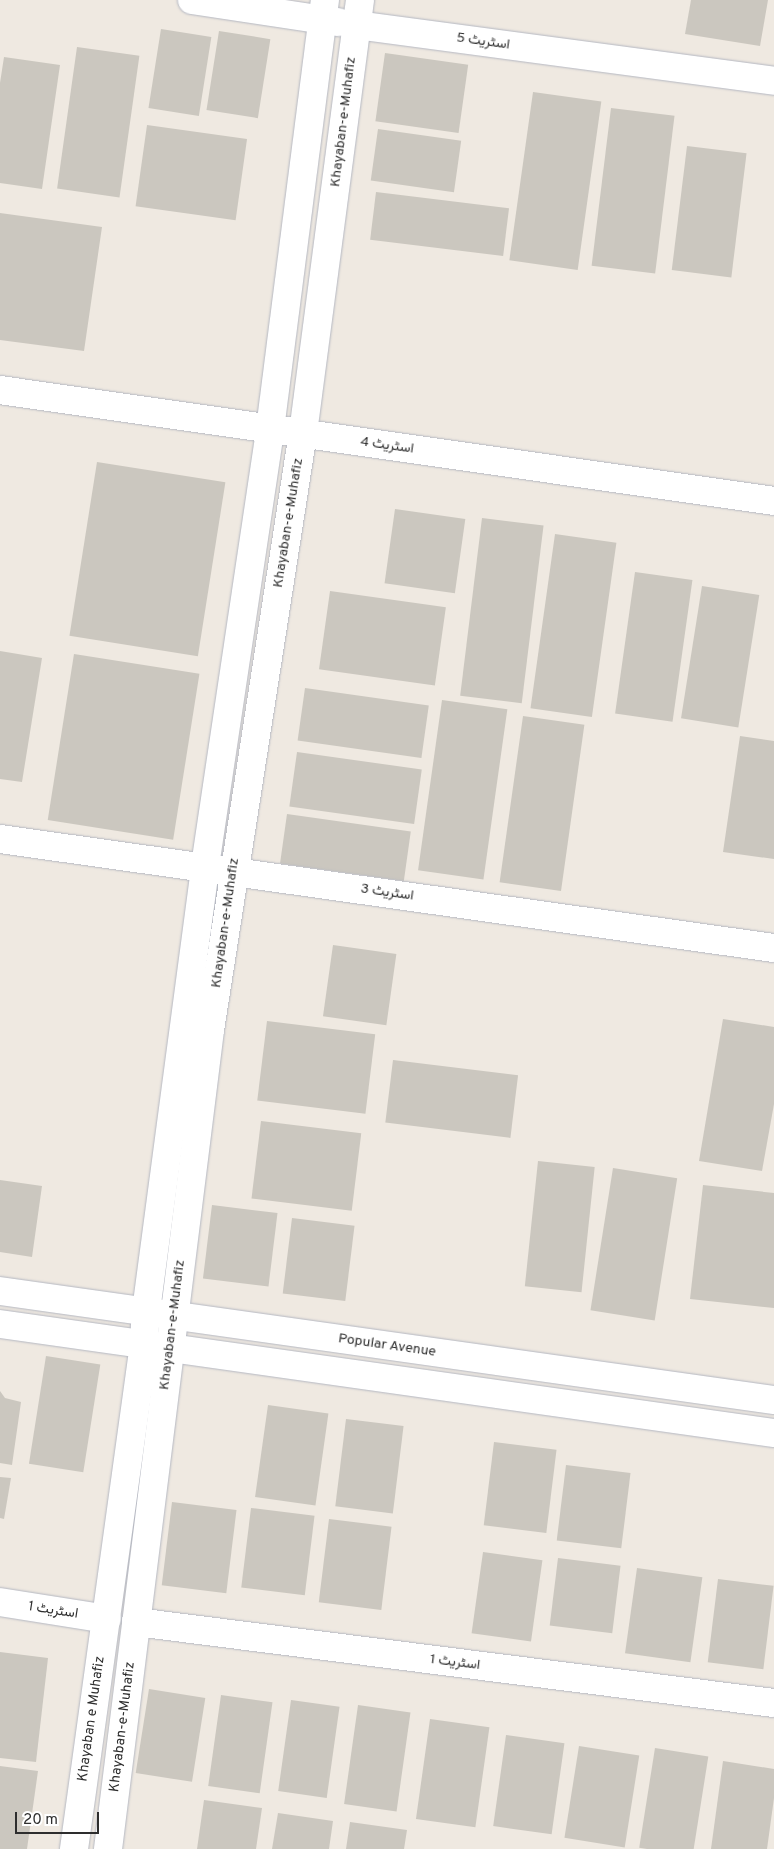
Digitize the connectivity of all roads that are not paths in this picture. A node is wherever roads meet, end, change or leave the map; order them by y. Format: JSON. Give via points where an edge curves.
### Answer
{"nodes":[{"id":1,"x":192,"y":0,"type":"edge"},
{"id":2,"x":323,"y":10,"type":"edge"},
{"id":3,"x":358,"y":12,"type":"edge"},
{"id":4,"x":774,"y":81,"type":"edge"},
{"id":5,"x":0,"y":390,"type":"edge"},
{"id":6,"x":270,"y":429,"type":"junction"},
{"id":7,"x":303,"y":434,"type":"junction"},
{"id":8,"x":774,"y":501,"type":"edge"},
{"id":9,"x":0,"y":839,"type":"edge"},
{"id":10,"x":205,"y":866,"type":"junction"},
{"id":11,"x":233,"y":871,"type":"junction"},
{"id":12,"x":774,"y":948,"type":"edge"},
{"id":13,"x":0,"y":1292,"type":"edge"},
{"id":14,"x":146,"y":1311,"type":"junction"},
{"id":15,"x":174,"y":1316,"type":"junction"},
{"id":16,"x":0,"y":1324,"type":"edge"},
{"id":17,"x":144,"y":1344,"type":"junction"},
{"id":18,"x":171,"y":1350,"type":"junction"},
{"id":19,"x":774,"y":1400,"type":"edge"},
{"id":20,"x":774,"y":1433,"type":"edge"},
{"id":21,"x":0,"y":1602,"type":"edge"},
{"id":22,"x":107,"y":1619,"type":"junction"},
{"id":23,"x":136,"y":1622,"type":"junction"},
{"id":24,"x":774,"y":1704,"type":"edge"},
{"id":25,"x":74,"y":1849,"type":"edge"},
{"id":26,"x":108,"y":1849,"type":"edge"}],
"edges":[{"from":1,"to":2,"type":"street","name":"اسٹریٹ 5"},
{"from":2,"to":3,"type":"street","name":"اسٹریٹ 5"},
{"from":2,"to":6,"type":"street","name":"Khayaban-e-Muhafiz"},
{"from":3,"to":4,"type":"street","name":"اسٹریٹ 5"},
{"from":3,"to":7,"type":"street","name":"Khayaban-e-Muhafiz"},
{"from":5,"to":6,"type":"street","name":"اسٹریٹ 4"},
{"from":6,"to":7,"type":"street","name":"اسٹریٹ 4"},
{"from":6,"to":10,"type":"street","name":"Khayaban-e-Muhafiz"},
{"from":7,"to":8,"type":"street","name":"اسٹریٹ 4"},
{"from":7,"to":11,"type":"street","name":"Khayaban-e-Muhafiz"},
{"from":9,"to":10,"type":"street","name":"اسٹریٹ 3"},
{"from":10,"to":11,"type":"street","name":"اسٹریٹ 3"},
{"from":10,"to":14,"type":"street","name":"Khayaban-e-Muhafiz"},
{"from":11,"to":12,"type":"street","name":"اسٹریٹ 3"},
{"from":11,"to":15,"type":"street","name":"Khayaban-e-Muhafiz"},
{"from":13,"to":14,"type":"street","name":"Popular Avenue"},
{"from":14,"to":15,"type":"street","name":"Popular Avenue"},
{"from":14,"to":17,"type":"street","name":"Khayaban-e-Muhafiz"},
{"from":15,"to":18,"type":"street","name":"Khayaban-e-Muhafiz"},
{"from":15,"to":19,"type":"street","name":"Popular Avenue"},
{"from":16,"to":17,"type":"street"},
{"from":17,"to":18,"type":"street"},
{"from":17,"to":22,"type":"street","name":"Khayaban-e-Muhafiz"},
{"from":18,"to":20,"type":"street"},
{"from":18,"to":23,"type":"street","name":"Khayaban-e-Muhafiz"},
{"from":21,"to":22,"type":"street","name":"اسٹریٹ 1"},
{"from":22,"to":25,"type":"street","name":"Khayaban e Muhafiz"},
{"from":23,"to":24,"type":"street","name":"اسٹریٹ 1"},
{"from":23,"to":26,"type":"street","name":"Khayaban-e-Muhafiz"}]}
